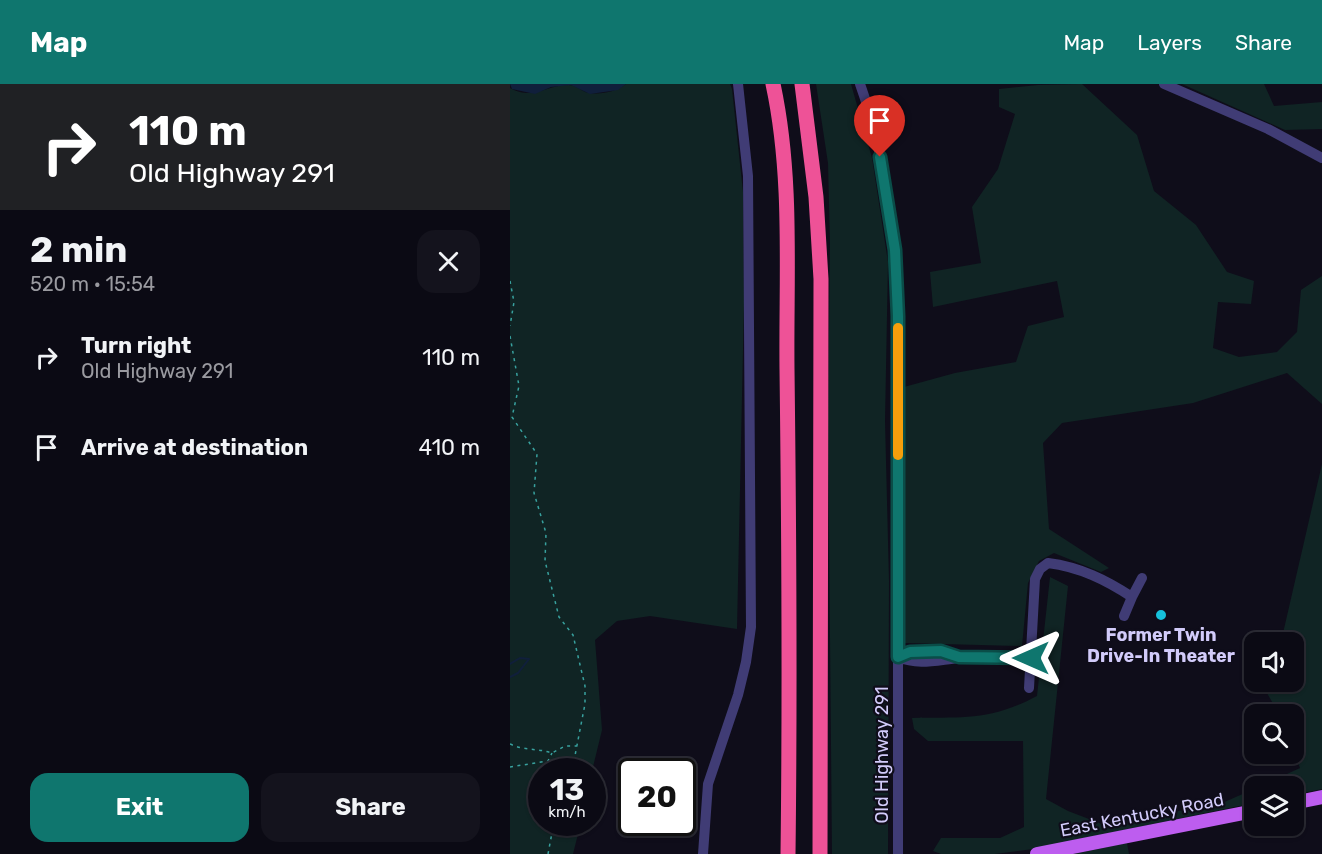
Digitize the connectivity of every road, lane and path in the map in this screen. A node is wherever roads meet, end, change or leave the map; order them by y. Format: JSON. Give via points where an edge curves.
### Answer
{"nodes":[{"id":1,"x":738,"y":84,"type":"edge"},
{"id":2,"x":773,"y":84,"type":"edge"},
{"id":3,"x":802,"y":84,"type":"edge"},
{"id":4,"x":860,"y":84,"type":"edge"},
{"id":5,"x":1164,"y":84,"type":"edge"},
{"id":6,"x":1322,"y":158,"type":"edge"},
{"id":7,"x":510,"y":281,"type":"edge"},
{"id":8,"x":510,"y":326,"type":"edge"},
{"id":9,"x":510,"y":336,"type":"edge"},
{"id":10,"x":1142,"y":578,"type":"dead end"},
{"id":11,"x":1132,"y":597,"type":"junction"},
{"id":12,"x":1124,"y":616,"type":"dead end"},
{"id":13,"x":898,"y":657,"type":"junction"},
{"id":14,"x":1031,"y":658,"type":"junction"},
{"id":15,"x":1029,"y":688,"type":"dead end"},
{"id":16,"x":510,"y":744,"type":"edge"},
{"id":17,"x":577,"y":746,"type":"junction"},
{"id":18,"x":552,"y":753,"type":"junction"},
{"id":19,"x":575,"y":758,"type":"edge"},
{"id":20,"x":510,"y":767,"type":"edge"},
{"id":21,"x":1322,"y":797,"type":"edge"},
{"id":22,"x":1304,"y":801,"type":"edge"},
{"id":23,"x":1244,"y":813,"type":"edge"},
{"id":24,"x":789,"y":822,"type":"junction"},
{"id":25,"x":551,"y":836,"type":"edge"},
{"id":26,"x":822,"y":850,"type":"edge"},
{"id":27,"x":548,"y":854,"type":"edge"},
{"id":28,"x":703,"y":854,"type":"edge"},
{"id":29,"x":788,"y":854,"type":"edge"},
{"id":30,"x":796,"y":854,"type":"edge"},
{"id":31,"x":898,"y":854,"type":"edge"},
{"id":32,"x":1037,"y":854,"type":"edge"}],
"edges":[{"from":1,"to":28,"type":"street","via":[[748,176],[751,627],[738,695],[708,784]]},
{"from":2,"to":24,"type":"highway","via":[[780,118],[786,201]]},
{"from":3,"to":26,"type":"highway","via":[[821,279]]},
{"from":4,"to":13,"type":"street","name":"Old Highway 291","via":[[885,178],[895,250]]},
{"from":5,"to":6,"type":"street","via":[[1268,129]]},
{"from":7,"to":8,"type":"path","via":[[514,302]]},
{"from":9,"to":17,"type":"path","via":[[519,386],[512,417],[538,458],[534,493],[546,533],[545,561],[559,617],[573,635],[585,686]]},
{"from":10,"to":11,"type":"street"},
{"from":11,"to":12,"type":"street"},
{"from":11,"to":14,"type":"street","via":[[1103,578],[1048,563],[1035,579]]},
{"from":13,"to":14,"type":"street","via":[[909,662],[942,662],[959,657]]},
{"from":13,"to":31,"type":"street","name":"Old Highway 291"},
{"from":14,"to":15,"type":"street"},
{"from":16,"to":18,"type":"path","via":[[525,751],[542,749]]},
{"from":17,"to":18,"type":"path","via":[[565,746]]},
{"from":17,"to":19,"type":"path"},
{"from":18,"to":20,"type":"path","via":[[548,761]]},
{"from":21,"to":22,"type":"main road"},
{"from":23,"to":32,"type":"main road","name":"East Kentucky Road"},
{"from":24,"to":29,"type":"highway"},
{"from":24,"to":30,"type":"highway"},
{"from":25,"to":27,"type":"path"}]}
